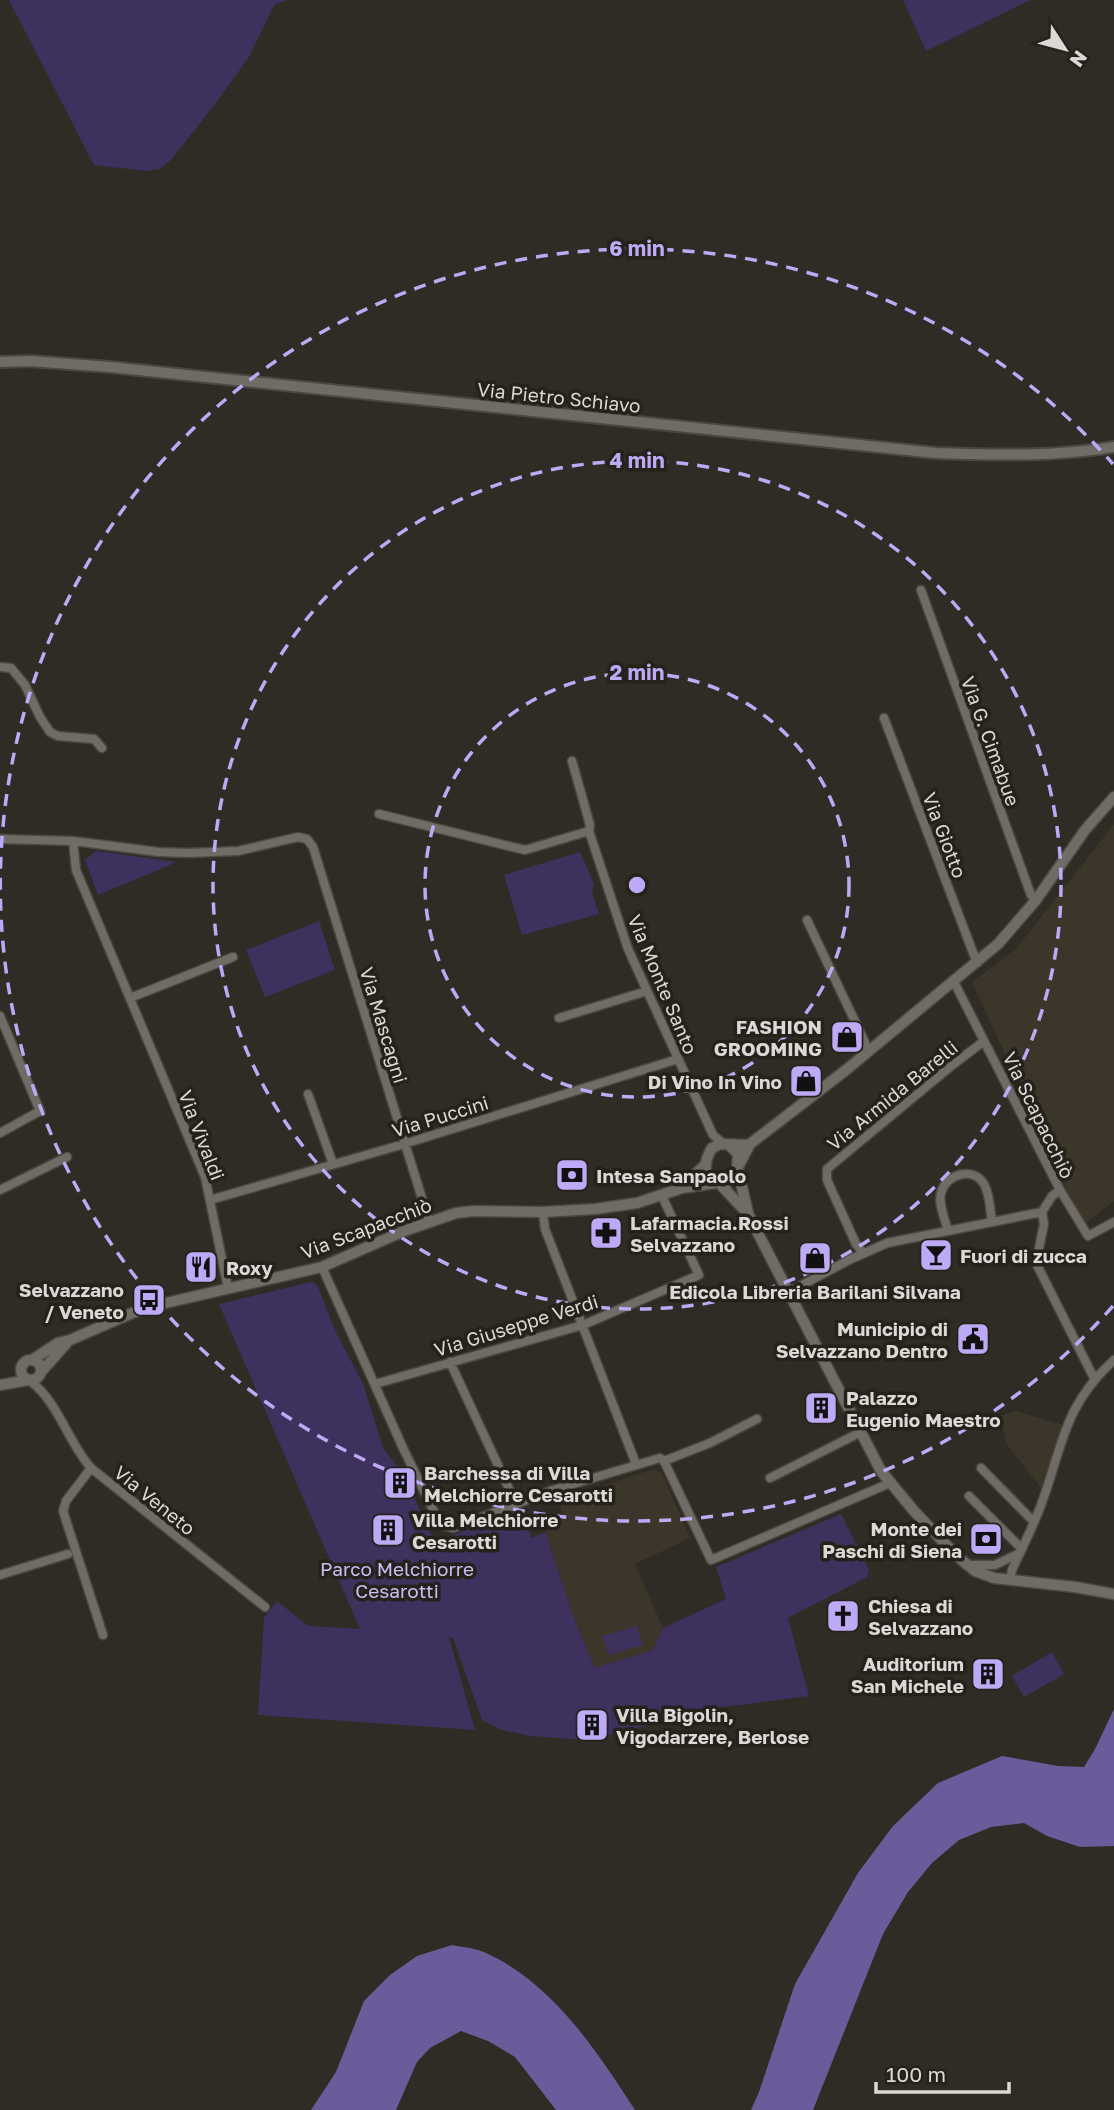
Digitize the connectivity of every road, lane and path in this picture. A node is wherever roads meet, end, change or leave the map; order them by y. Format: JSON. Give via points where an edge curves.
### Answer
{"nodes":[{"id":1,"x":0,"y":362,"type":"edge"},
{"id":2,"x":1114,"y":447,"type":"edge"},
{"id":3,"x":921,"y":590,"type":"dead end"},
{"id":4,"x":0,"y":667,"type":"edge"},
{"id":5,"x":884,"y":718,"type":"dead end"},
{"id":6,"x":102,"y":748,"type":"dead end"},
{"id":7,"x":572,"y":761,"type":"dead end"},
{"id":8,"x":1114,"y":797,"type":"edge"},
{"id":9,"x":379,"y":814,"type":"dead end"},
{"id":10,"x":589,"y":831,"type":"junction"},
{"id":11,"x":0,"y":839,"type":"edge"},
{"id":12,"x":74,"y":841,"type":"junction"},
{"id":13,"x":1036,"y":900,"type":"junction"},
{"id":14,"x":807,"y":920,"type":"dead end"},
{"id":15,"x":233,"y":957,"type":"dead end"},
{"id":16,"x":978,"y":963,"type":"junction"},
{"id":17,"x":954,"y":982,"type":"junction"},
{"id":18,"x":647,"y":991,"type":"junction"},
{"id":19,"x":130,"y":998,"type":"junction"},
{"id":20,"x":0,"y":1016,"type":"edge"},
{"id":21,"x":559,"y":1018,"type":"dead end"},
{"id":22,"x":985,"y":1041,"type":"junction"},
{"id":23,"x":869,"y":1051,"type":"junction"},
{"id":24,"x":678,"y":1059,"type":"junction"},
{"id":25,"x":309,"y":1094,"type":"dead end"},
{"id":26,"x":0,"y":1133,"type":"edge"},
{"id":27,"x":713,"y":1135,"type":"junction"},
{"id":28,"x":404,"y":1144,"type":"junction"},
{"id":29,"x":727,"y":1144,"type":"junction"},
{"id":30,"x":749,"y":1145,"type":"junction"},
{"id":31,"x":712,"y":1149,"type":"junction"},
{"id":32,"x":67,"y":1157,"type":"dead end"},
{"id":33,"x":333,"y":1164,"type":"junction"},
{"id":34,"x":706,"y":1164,"type":"junction"},
{"id":35,"x":738,"y":1167,"type":"junction"},
{"id":36,"x":718,"y":1184,"type":"junction"},
{"id":37,"x":682,"y":1188,"type":"junction"},
{"id":38,"x":0,"y":1190,"type":"edge"},
{"id":39,"x":1060,"y":1190,"type":"junction"},
{"id":40,"x":662,"y":1196,"type":"junction"},
{"id":41,"x":210,"y":1200,"type":"junction"},
{"id":42,"x":543,"y":1212,"type":"junction"},
{"id":43,"x":1042,"y":1212,"type":"junction"},
{"id":44,"x":748,"y":1214,"type":"junction"},
{"id":45,"x":429,"y":1221,"type":"junction"},
{"id":46,"x":992,"y":1222,"type":"junction"},
{"id":47,"x":1114,"y":1222,"type":"edge"},
{"id":48,"x":948,"y":1231,"type":"junction"},
{"id":49,"x":863,"y":1253,"type":"junction"},
{"id":50,"x":322,"y":1267,"type":"junction"},
{"id":51,"x":228,"y":1288,"type":"junction"},
{"id":52,"x":789,"y":1292,"type":"junction"},
{"id":53,"x":583,"y":1325,"type":"junction"},
{"id":54,"x":70,"y":1340,"type":"junction"},
{"id":55,"x":32,"y":1360,"type":"junction"},
{"id":56,"x":1114,"y":1360,"type":"edge"},
{"id":57,"x":450,"y":1362,"type":"junction"},
{"id":58,"x":22,"y":1365,"type":"junction"},
{"id":59,"x":40,"y":1373,"type":"junction"},
{"id":60,"x":1094,"y":1378,"type":"junction"},
{"id":61,"x":28,"y":1380,"type":"junction"},
{"id":62,"x":0,"y":1384,"type":"edge"},
{"id":63,"x":375,"y":1384,"type":"junction"},
{"id":64,"x":48,"y":1398,"type":"junction"},
{"id":65,"x":757,"y":1419,"type":"dead end"},
{"id":66,"x":861,"y":1432,"type":"junction"},
{"id":67,"x":664,"y":1461,"type":"junction"},
{"id":68,"x":636,"y":1464,"type":"junction"},
{"id":69,"x":92,"y":1468,"type":"junction"},
{"id":70,"x":981,"y":1468,"type":"dead end"},
{"id":71,"x":771,"y":1478,"type":"dead end"},
{"id":72,"x":890,"y":1483,"type":"junction"},
{"id":73,"x":969,"y":1496,"type":"dead end"},
{"id":74,"x":516,"y":1504,"type":"junction"},
{"id":75,"x":1034,"y":1522,"type":"junction"},
{"id":76,"x":1021,"y":1551,"type":"junction"},
{"id":77,"x":68,"y":1555,"type":"dead end"},
{"id":78,"x":1006,"y":1561,"type":"junction"},
{"id":79,"x":966,"y":1565,"type":"junction"},
{"id":80,"x":0,"y":1575,"type":"edge"},
{"id":81,"x":994,"y":1578,"type":"junction"},
{"id":82,"x":1010,"y":1580,"type":"junction"},
{"id":83,"x":1114,"y":1594,"type":"edge"},
{"id":84,"x":265,"y":1607,"type":"dead end"},
{"id":85,"x":103,"y":1635,"type":"dead end"}],
"edges":[{"from":1,"to":2,"type":"main road","name":"Via Pietro Schiavo","via":[[110,367],[936,453],[1014,455]]},
{"from":3,"to":13,"type":"street","name":"Via G. Cimabue"},
{"from":4,"to":6,"type":"street","via":[[11,668],[25,685],[50,732],[94,740]]},
{"from":5,"to":16,"type":"street","name":"Via Giotto"},
{"from":7,"to":10,"type":"street","name":"Via Monte Santo"},
{"from":8,"to":13,"type":"street"},
{"from":9,"to":10,"type":"street","via":[[525,850]]},
{"from":10,"to":18,"type":"street","name":"Via Monte Santo","via":[[628,949]]},
{"from":11,"to":12,"type":"street"},
{"from":12,"to":19,"type":"street","name":"Via Vivaldi","via":[[76,870]]},
{"from":12,"to":28,"type":"street","name":"Via Mascagni","via":[[188,853],[238,851],[298,837],[307,839]]},
{"from":13,"to":16,"type":"street"},
{"from":14,"to":23,"type":"street"},
{"from":15,"to":19,"type":"street"},
{"from":16,"to":17,"type":"street"},
{"from":17,"to":22,"type":"street","name":"Via Scapacchiò"},
{"from":17,"to":23,"type":"street"},
{"from":18,"to":21,"type":"street"},
{"from":18,"to":24,"type":"street","name":"Via Monte Santo"},
{"from":19,"to":41,"type":"street","name":"Via Vivaldi","via":[[205,1177]]},
{"from":20,"to":26,"type":"street","via":[[40,1111]]},
{"from":22,"to":39,"type":"street","name":"Via Scapacchiò"},
{"from":22,"to":49,"type":"street","name":"Via Armida Barelli","via":[[827,1169],[827,1180]]},
{"from":23,"to":30,"type":"street"},
{"from":24,"to":27,"type":"street","name":"Via Monte Santo"},
{"from":24,"to":28,"type":"street","name":"Via Puccini"},
{"from":25,"to":33,"type":"street"},
{"from":27,"to":29,"type":"street","name":"Via Monte Santo"},
{"from":27,"to":31,"type":"street","name":"Via Monte Santo"},
{"from":28,"to":33,"type":"street","name":"Via Puccini"},
{"from":28,"to":45,"type":"street","name":"Via Mascagni"},
{"from":29,"to":30,"type":"street"},
{"from":29,"to":31,"type":"street"},
{"from":29,"to":35,"type":"street","via":[[738,1154]]},
{"from":30,"to":35,"type":"street"},
{"from":31,"to":34,"type":"street"},
{"from":32,"to":38,"type":"street"},
{"from":33,"to":41,"type":"street","name":"Via Puccini"},
{"from":34,"to":36,"type":"street","via":[[706,1174]]},
{"from":34,"to":37,"type":"street","name":"Via Scapacchiò"},
{"from":35,"to":36,"type":"street","via":[[733,1179]]},
{"from":35,"to":44,"type":"street"},
{"from":36,"to":37,"type":"street","name":"Via Scapacchiò"},
{"from":36,"to":44,"type":"street"},
{"from":37,"to":40,"type":"street","name":"Via Scapacchiò"},
{"from":39,"to":43,"type":"street","name":"Via Scapacchiò"},
{"from":39,"to":47,"type":"street","via":[[1088,1236]]},
{"from":40,"to":42,"type":"street","name":"Via Scapacchiò","via":[[595,1209]]},
{"from":40,"to":53,"type":"street","name":"Via Giuseppe Verdi","via":[[699,1275]]},
{"from":41,"to":51,"type":"street","name":"Via Vivaldi"},
{"from":42,"to":45,"type":"street","name":"Via Scapacchiò","via":[[473,1211]]},
{"from":42,"to":53,"type":"street","via":[[545,1229]]},
{"from":43,"to":46,"type":"street"},
{"from":43,"to":60,"type":"street","via":[[1036,1263]]},
{"from":44,"to":52,"type":"street"},
{"from":45,"to":50,"type":"street","name":"Via Scapacchiò"},
{"from":46,"to":48,"type":"street"},
{"from":46,"to":48,"type":"street","via":[[985,1185],[976,1175],[966,1173],[946,1182],[942,1189]]},
{"from":48,"to":49,"type":"street","via":[[887,1243]]},
{"from":49,"to":52,"type":"street"},
{"from":50,"to":51,"type":"street","name":"Via Scapacchiò"},
{"from":50,"to":63,"type":"street"},
{"from":51,"to":54,"type":"street","name":"Via Scapacchiò","via":[[144,1308]]},
{"from":52,"to":66,"type":"street"},
{"from":53,"to":57,"type":"street","name":"Via Giuseppe Verdi"},
{"from":53,"to":68,"type":"street"},
{"from":54,"to":55,"type":"street","name":"Via Scapacchiò"},
{"from":54,"to":59,"type":"street","name":"Via Scapacchiò"},
{"from":55,"to":58,"type":"street","name":"Via Scapacchiò"},
{"from":55,"to":59,"type":"street","via":[[40,1365]]},
{"from":56,"to":60,"type":"street"},
{"from":57,"to":63,"type":"street","name":"Via Giuseppe Verdi"},
{"from":57,"to":74,"type":"street"},
{"from":58,"to":61,"type":"street","via":[[21,1374]]},
{"from":58,"to":62,"type":"street","name":"Via Scapacchiò"},
{"from":59,"to":61,"type":"street","name":"Via Scapacchiò"},
{"from":59,"to":64,"type":"street","name":"Via Veneto"},
{"from":60,"to":75,"type":"street","via":[[1063,1432]]},
{"from":61,"to":62,"type":"street","name":"Via Scapacchiò"},
{"from":61,"to":64,"type":"street","name":"Via Veneto"},
{"from":63,"to":74,"type":"street","via":[[440,1524],[453,1528]]},
{"from":64,"to":69,"type":"street","name":"Via Veneto"},
{"from":65,"to":67,"type":"street"},
{"from":66,"to":71,"type":"street"},
{"from":66,"to":72,"type":"street"},
{"from":67,"to":68,"type":"street"},
{"from":67,"to":72,"type":"street","via":[[711,1560]]},
{"from":68,"to":74,"type":"street"},
{"from":69,"to":84,"type":"street","name":"Via Veneto"},
{"from":69,"to":85,"type":"street","via":[[63,1511]]},
{"from":70,"to":75,"type":"street"},
{"from":72,"to":79,"type":"street"},
{"from":73,"to":76,"type":"street"},
{"from":75,"to":76,"type":"street"},
{"from":76,"to":78,"type":"street"},
{"from":76,"to":82,"type":"street"},
{"from":77,"to":80,"type":"street"},
{"from":78,"to":79,"type":"street"},
{"from":78,"to":81,"type":"street"},
{"from":79,"to":81,"type":"street"},
{"from":81,"to":82,"type":"street"},
{"from":82,"to":83,"type":"street"}]}
